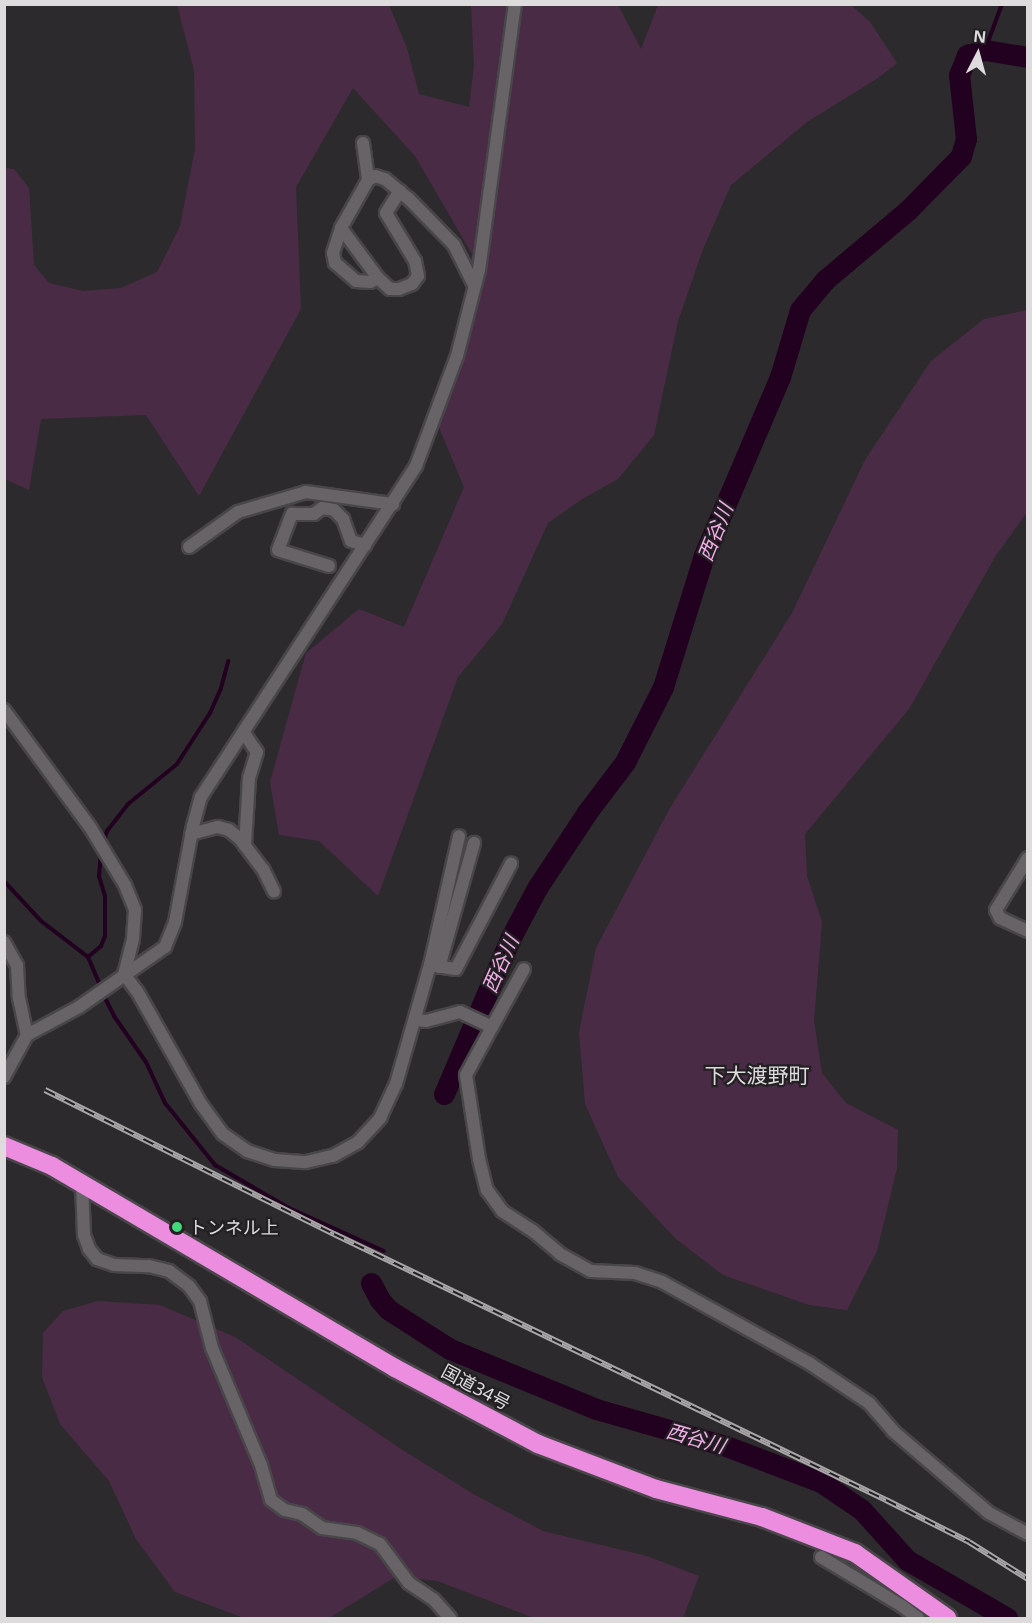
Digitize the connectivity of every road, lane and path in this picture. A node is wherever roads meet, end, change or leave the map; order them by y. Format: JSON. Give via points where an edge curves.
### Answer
{"nodes":[{"id":1,"x":515,"y":4,"type":"edge"},
{"id":2,"x":363,"y":143,"type":"dead end"},
{"id":3,"x":368,"y":180,"type":"junction"},
{"id":4,"x":400,"y":191,"type":"junction"},
{"id":5,"x":336,"y":235,"type":"junction"},
{"id":6,"x":378,"y":278,"type":"junction"},
{"id":7,"x":474,"y":285,"type":"junction"},
{"id":8,"x":393,"y":504,"type":"junction"},
{"id":9,"x":365,"y":545,"type":"junction"},
{"id":10,"x":189,"y":547,"type":"dead end"},
{"id":11,"x":329,"y":566,"type":"dead end"},
{"id":12,"x":4,"y":710,"type":"edge"},
{"id":13,"x":244,"y":733,"type":"junction"},
{"id":14,"x":191,"y":834,"type":"junction"},
{"id":15,"x":459,"y":836,"type":"dead end"},
{"id":16,"x":474,"y":843,"type":"dead end"},
{"id":17,"x":245,"y":846,"type":"junction"},
{"id":18,"x":1028,"y":858,"type":"edge"},
{"id":19,"x":511,"y":864,"type":"dead end"},
{"id":20,"x":274,"y":892,"type":"dead end"},
{"id":21,"x":1028,"y":931,"type":"edge"},
{"id":22,"x":4,"y":942,"type":"edge"},
{"id":23,"x":435,"y":966,"type":"junction"},
{"id":24,"x":524,"y":969,"type":"dead end"},
{"id":25,"x":124,"y":974,"type":"junction"},
{"id":26,"x":415,"y":1020,"type":"junction"},
{"id":27,"x":489,"y":1026,"type":"junction"},
{"id":28,"x":27,"y":1035,"type":"junction"},
{"id":29,"x":4,"y":1077,"type":"edge"},
{"id":30,"x":4,"y":1146,"type":"edge"},
{"id":31,"x":82,"y":1182,"type":"junction"},
{"id":32,"x":1028,"y":1534,"type":"edge"},
{"id":33,"x":821,"y":1557,"type":"dead end"},
{"id":34,"x":450,"y":1618,"type":"edge"},
{"id":35,"x":918,"y":1618,"type":"edge"},
{"id":36,"x":947,"y":1618,"type":"edge"}],
"edges":[{"from":1,"to":7,"type":"street","via":[[486,231]]},
{"from":2,"to":3,"type":"street"},
{"from":3,"to":4,"type":"street","via":[[375,176],[385,179]]},
{"from":3,"to":5,"type":"street"},
{"from":4,"to":6,"type":"street","via":[[386,213],[415,261],[418,276],[412,284],[399,289],[390,289]]},
{"from":4,"to":7,"type":"street","via":[[454,245]]},
{"from":5,"to":6,"type":"street"},
{"from":5,"to":6,"type":"street","via":[[335,263],[356,281]]},
{"from":7,"to":8,"type":"street","via":[[456,356],[416,466]]},
{"from":8,"to":9,"type":"street"},
{"from":8,"to":10,"type":"street","via":[[306,492],[238,512]]},
{"from":9,"to":11,"type":"street","via":[[351,541],[343,519],[334,510],[322,508],[314,514],[292,514],[278,550]]},
{"from":9,"to":13,"type":"street"},
{"from":12,"to":25,"type":"street","via":[[90,827],[125,885],[135,910]]},
{"from":13,"to":14,"type":"street","via":[[201,797]]},
{"from":13,"to":17,"type":"street","via":[[257,752],[249,778]]},
{"from":14,"to":17,"type":"street","via":[[218,827],[229,830]]},
{"from":14,"to":25,"type":"street","via":[[175,922],[165,947]]},
{"from":15,"to":23,"type":"street"},
{"from":16,"to":23,"type":"street"},
{"from":17,"to":20,"type":"street"},
{"from":18,"to":21,"type":"street","via":[[996,910],[1000,918]]},
{"from":19,"to":23,"type":"street","via":[[456,969]]},
{"from":22,"to":28,"type":"street","via":[[16,965]]},
{"from":23,"to":26,"type":"street"},
{"from":24,"to":27,"type":"street"},
{"from":25,"to":26,"type":"street","via":[[223,1134],[247,1151],[275,1160],[306,1162],[333,1156],[358,1142],[381,1118],[396,1084]]},
{"from":25,"to":28,"type":"street","via":[[79,1007]]},
{"from":26,"to":27,"type":"street","via":[[460,1012]]},
{"from":27,"to":32,"type":"street","via":[[466,1075],[487,1190],[502,1211],[560,1254],[591,1271],[636,1273],[662,1282],[809,1363],[869,1403],[893,1431],[989,1513]]},
{"from":28,"to":29,"type":"street"},
{"from":30,"to":31,"type":"highway","name":"国道34号"},
{"from":31,"to":34,"type":"street","via":[[84,1235],[97,1259],[169,1272],[189,1286],[200,1301],[212,1348],[261,1465],[271,1500],[322,1528],[357,1533],[380,1544],[409,1583],[434,1600]]},
{"from":31,"to":36,"type":"highway","name":"国道34号","via":[[395,1368],[538,1444],[656,1489],[762,1517],[855,1553]]},
{"from":33,"to":35,"type":"street"}]}
